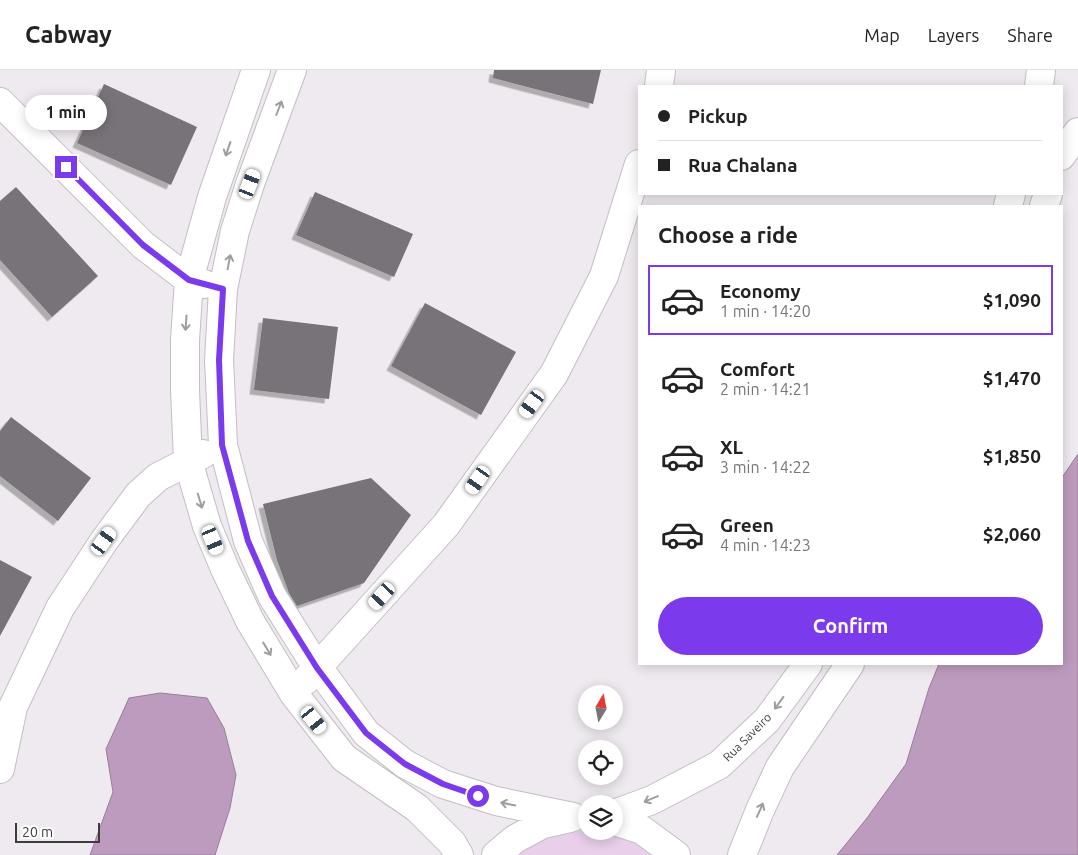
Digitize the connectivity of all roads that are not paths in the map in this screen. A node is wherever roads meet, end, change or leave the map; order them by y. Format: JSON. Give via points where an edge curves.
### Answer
{"nodes":[{"id":1,"x":256,"y":70,"type":"edge"},
{"id":2,"x":292,"y":70,"type":"edge"},
{"id":3,"x":661,"y":70,"type":"edge"},
{"id":4,"x":1041,"y":70,"type":"edge"},
{"id":5,"x":659,"y":85,"type":"edge"},
{"id":6,"x":1039,"y":85,"type":"edge"},
{"id":7,"x":0,"y":102,"type":"edge"},
{"id":8,"x":1078,"y":132,"type":"edge"},
{"id":9,"x":1063,"y":153,"type":"edge"},
{"id":10,"x":638,"y":167,"type":"edge"},
{"id":11,"x":189,"y":280,"type":"junction"},
{"id":12,"x":223,"y":289,"type":"junction"},
{"id":13,"x":222,"y":445,"type":"junction"},
{"id":14,"x":188,"y":461,"type":"junction"},
{"id":15,"x":807,"y":665,"type":"edge"},
{"id":16,"x":849,"y":665,"type":"edge"},
{"id":17,"x":317,"y":668,"type":"junction"},
{"id":18,"x":294,"y":694,"type":"junction"},
{"id":19,"x":0,"y":769,"type":"edge"},
{"id":20,"x":623,"y":811,"type":"edge"},
{"id":21,"x":578,"y":817,"type":"edge"},
{"id":22,"x":578,"y":817,"type":"edge"},
{"id":23,"x":623,"y":824,"type":"edge"},
{"id":24,"x":458,"y":855,"type":"edge"},
{"id":25,"x":496,"y":855,"type":"edge"},
{"id":26,"x":676,"y":855,"type":"edge"},
{"id":27,"x":742,"y":855,"type":"edge"}],
"edges":[{"from":1,"to":11,"type":"street","one_way":true,"via":[[214,189]]},
{"from":12,"to":2,"type":"street","one_way":true,"via":[[235,232],[250,184]]},
{"from":3,"to":5,"type":"street"},
{"from":4,"to":6,"type":"street"},
{"from":7,"to":11,"type":"street","via":[[143,245]]},
{"from":8,"to":9,"type":"street"},
{"from":10,"to":17,"type":"street","via":[[604,276],[554,374],[446,525]]},
{"from":11,"to":12,"type":"street"},
{"from":11,"to":14,"type":"street","one_way":true,"via":[[185,340]]},
{"from":12,"to":13,"type":"street","via":[[219,360]]},
{"from":13,"to":14,"type":"street"},
{"from":13,"to":17,"type":"street","via":[[248,541],[272,596]]},
{"from":14,"to":18,"type":"street","one_way":true,"via":[[207,526],[225,569],[250,621]]},
{"from":14,"to":19,"type":"street","via":[[158,477],[138,495],[60,608],[13,707]]},
{"from":15,"to":20,"type":"street","name":"Rua Saveiro","one_way":true,"via":[[767,720],[719,765],[652,800]]},
{"from":27,"to":16,"type":"street","one_way":true,"via":[[780,767]]},
{"from":17,"to":18,"type":"street"},
{"from":21,"to":17,"type":"street","one_way":true,"via":[[496,801],[443,784],[405,764],[366,733]]},
{"from":18,"to":24,"type":"street","via":[[344,758],[417,808],[452,843]]},
{"from":22,"to":25,"type":"street","via":[[543,824],[514,839]]},
{"from":23,"to":26,"type":"street","via":[[642,830]]}]}
